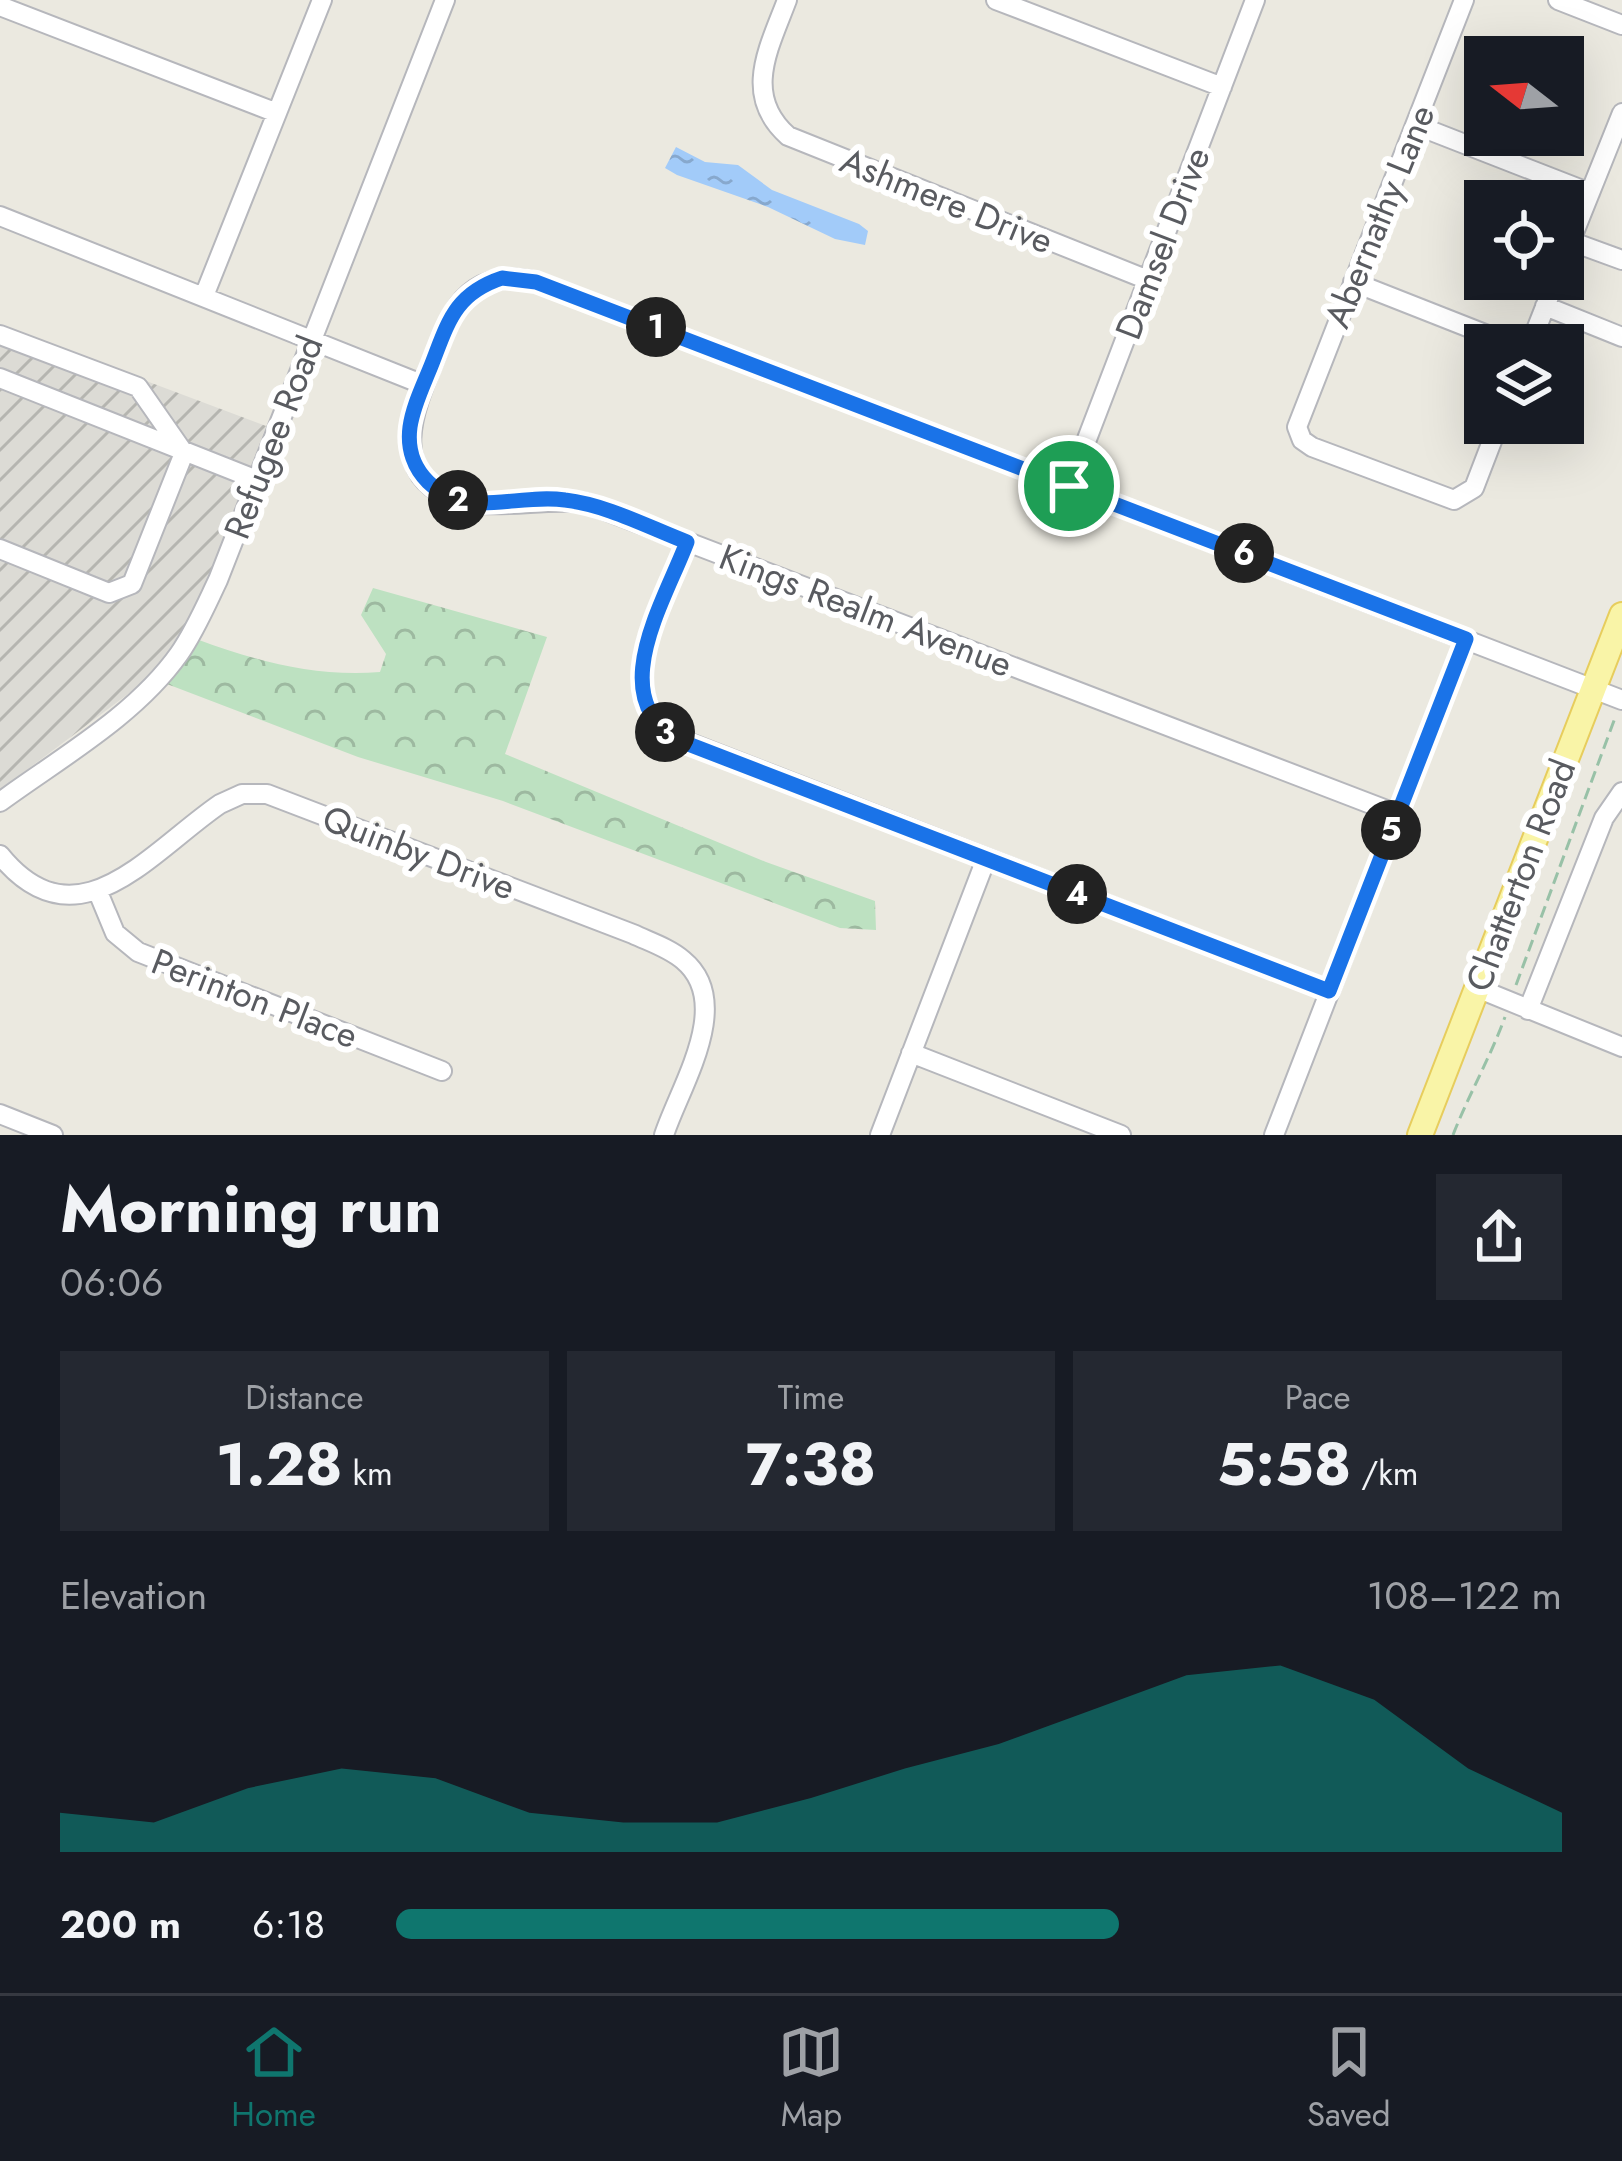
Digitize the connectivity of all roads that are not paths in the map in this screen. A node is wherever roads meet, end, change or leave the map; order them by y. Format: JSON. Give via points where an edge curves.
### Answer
{"nodes":[{"id":1,"x":322,"y":0,"type":"edge"},
{"id":2,"x":445,"y":0,"type":"edge"},
{"id":3,"x":787,"y":0,"type":"edge"},
{"id":4,"x":996,"y":0,"type":"edge"},
{"id":5,"x":1255,"y":0,"type":"edge"},
{"id":6,"x":1464,"y":0,"type":"edge"},
{"id":7,"x":1558,"y":0,"type":"edge"},
{"id":8,"x":0,"y":6,"type":"edge"},
{"id":9,"x":1622,"y":25,"type":"edge"},
{"id":10,"x":1222,"y":87,"type":"junction"},
{"id":11,"x":1622,"y":112,"type":"edge"},
{"id":12,"x":277,"y":113,"type":"junction"},
{"id":13,"x":1416,"y":125,"type":"junction"},
{"id":14,"x":1589,"y":193,"type":"junction"},
{"id":15,"x":1584,"y":206,"type":"edge"},
{"id":16,"x":0,"y":216,"type":"edge"},
{"id":17,"x":1584,"y":253,"type":"edge"},
{"id":18,"x":1622,"y":260,"type":"edge"},
{"id":19,"x":1148,"y":280,"type":"junction"},
{"id":20,"x":1353,"y":282,"type":"junction"},
{"id":21,"x":205,"y":296,"type":"junction"},
{"id":22,"x":1547,"y":300,"type":"edge"},
{"id":23,"x":1545,"y":306,"type":"junction"},
{"id":24,"x":1538,"y":324,"type":"edge"},
{"id":25,"x":1464,"y":326,"type":"edge"},
{"id":26,"x":0,"y":334,"type":"edge"},
{"id":27,"x":1622,"y":337,"type":"edge"},
{"id":28,"x":310,"y":340,"type":"junction"},
{"id":29,"x":0,"y":378,"type":"edge"},
{"id":30,"x":424,"y":385,"type":"junction"},
{"id":31,"x":1491,"y":444,"type":"edge"},
{"id":32,"x":184,"y":452,"type":"junction"},
{"id":33,"x":257,"y":480,"type":"junction"},
{"id":34,"x":1069,"y":486,"type":"junction"},
{"id":35,"x":687,"y":542,"type":"junction"},
{"id":36,"x":0,"y":549,"type":"edge"},
{"id":37,"x":1622,"y":615,"type":"edge"},
{"id":38,"x":1466,"y":639,"type":"junction"},
{"id":39,"x":1593,"y":688,"type":"junction"},
{"id":40,"x":1622,"y":700,"type":"edge"},
{"id":41,"x":1622,"y":792,"type":"edge"},
{"id":42,"x":0,"y":802,"type":"edge"},
{"id":43,"x":1397,"y":814,"type":"junction"},
{"id":44,"x":0,"y":855,"type":"edge"},
{"id":45,"x":986,"y":859,"type":"junction"},
{"id":46,"x":98,"y":892,"type":"junction"},
{"id":47,"x":1477,"y":988,"type":"junction"},
{"id":48,"x":1329,"y":991,"type":"junction"},
{"id":49,"x":1519,"y":1006,"type":"junction"},
{"id":50,"x":1622,"y":1047,"type":"edge"},
{"id":51,"x":911,"y":1053,"type":"junction"},
{"id":52,"x":442,"y":1071,"type":"dead end"},
{"id":53,"x":0,"y":1114,"type":"edge"},
{"id":54,"x":53,"y":1135,"type":"edge"},
{"id":55,"x":664,"y":1135,"type":"edge"},
{"id":56,"x":880,"y":1135,"type":"edge"},
{"id":57,"x":1121,"y":1135,"type":"edge"},
{"id":58,"x":1274,"y":1135,"type":"edge"},
{"id":59,"x":1420,"y":1135,"type":"edge"}],
"edges":[{"from":1,"to":12,"type":"street"},
{"from":2,"to":28,"type":"street","name":"Refugee Road"},
{"from":3,"to":19,"type":"street","name":"Ashmere Drive","via":[[762,65],[764,99],[793,139]]},
{"from":4,"to":10,"type":"street"},
{"from":5,"to":10,"type":"street","name":"Damsel Drive"},
{"from":6,"to":13,"type":"street","name":"Abernathy Lane"},
{"from":7,"to":9,"type":"street"},
{"from":8,"to":12,"type":"street"},
{"from":10,"to":19,"type":"street","name":"Damsel Drive"},
{"from":11,"to":14,"type":"street"},
{"from":12,"to":21,"type":"street"},
{"from":13,"to":14,"type":"street"},
{"from":13,"to":20,"type":"street","name":"Abernathy Lane"},
{"from":14,"to":15,"type":"street"},
{"from":16,"to":21,"type":"street"},
{"from":17,"to":18,"type":"street"},
{"from":19,"to":34,"type":"street","name":"Damsel Drive"},
{"from":20,"to":25,"type":"street"},
{"from":20,"to":31,"type":"street","name":"Abernathy Lane","via":[[1298,433],[1312,447],[1458,500],[1474,488]]},
{"from":21,"to":28,"type":"street"},
{"from":22,"to":23,"type":"street"},
{"from":23,"to":24,"type":"street"},
{"from":23,"to":27,"type":"street"},
{"from":26,"to":32,"type":"street","via":[[138,387]]},
{"from":28,"to":30,"type":"street"},
{"from":28,"to":33,"type":"street","name":"Refugee Road"},
{"from":29,"to":32,"type":"street"},
{"from":30,"to":34,"type":"street","via":[[458,305],[481,275],[536,282]]},
{"from":30,"to":35,"type":"street","name":"Kings Realm Avenue","via":[[410,444],[422,475],[447,497],[586,503]]},
{"from":32,"to":33,"type":"street"},
{"from":32,"to":36,"type":"street","via":[[132,584],[109,593]]},
{"from":33,"to":42,"type":"street","name":"Refugee Road","via":[[218,580],[162,674]]},
{"from":34,"to":38,"type":"street"},
{"from":35,"to":43,"type":"street","name":"Kings Realm Avenue"},
{"from":35,"to":45,"type":"street","via":[[644,655],[638,710],[683,742]]},
{"from":37,"to":39,"type":"main road","name":"Chatterton Road"},
{"from":38,"to":39,"type":"street"},
{"from":38,"to":43,"type":"street"},
{"from":39,"to":40,"type":"street"},
{"from":39,"to":47,"type":"main road","name":"Chatterton Road"},
{"from":41,"to":49,"type":"street"},
{"from":43,"to":48,"type":"street"},
{"from":44,"to":46,"type":"street","via":[[42,890]]},
{"from":45,"to":48,"type":"street"},
{"from":45,"to":51,"type":"street"},
{"from":46,"to":52,"type":"street","name":"Perinton Place","via":[[115,933],[138,952]]},
{"from":46,"to":55,"type":"street","name":"Quinby Drive","via":[[220,804],[254,793],[633,934],[683,960],[705,1000],[701,1034]]},
{"from":47,"to":49,"type":"street"},
{"from":47,"to":59,"type":"main road","name":"Chatterton Road"},
{"from":48,"to":58,"type":"street"},
{"from":49,"to":50,"type":"street"},
{"from":51,"to":56,"type":"street"},
{"from":51,"to":57,"type":"street"},
{"from":53,"to":54,"type":"street"}]}
